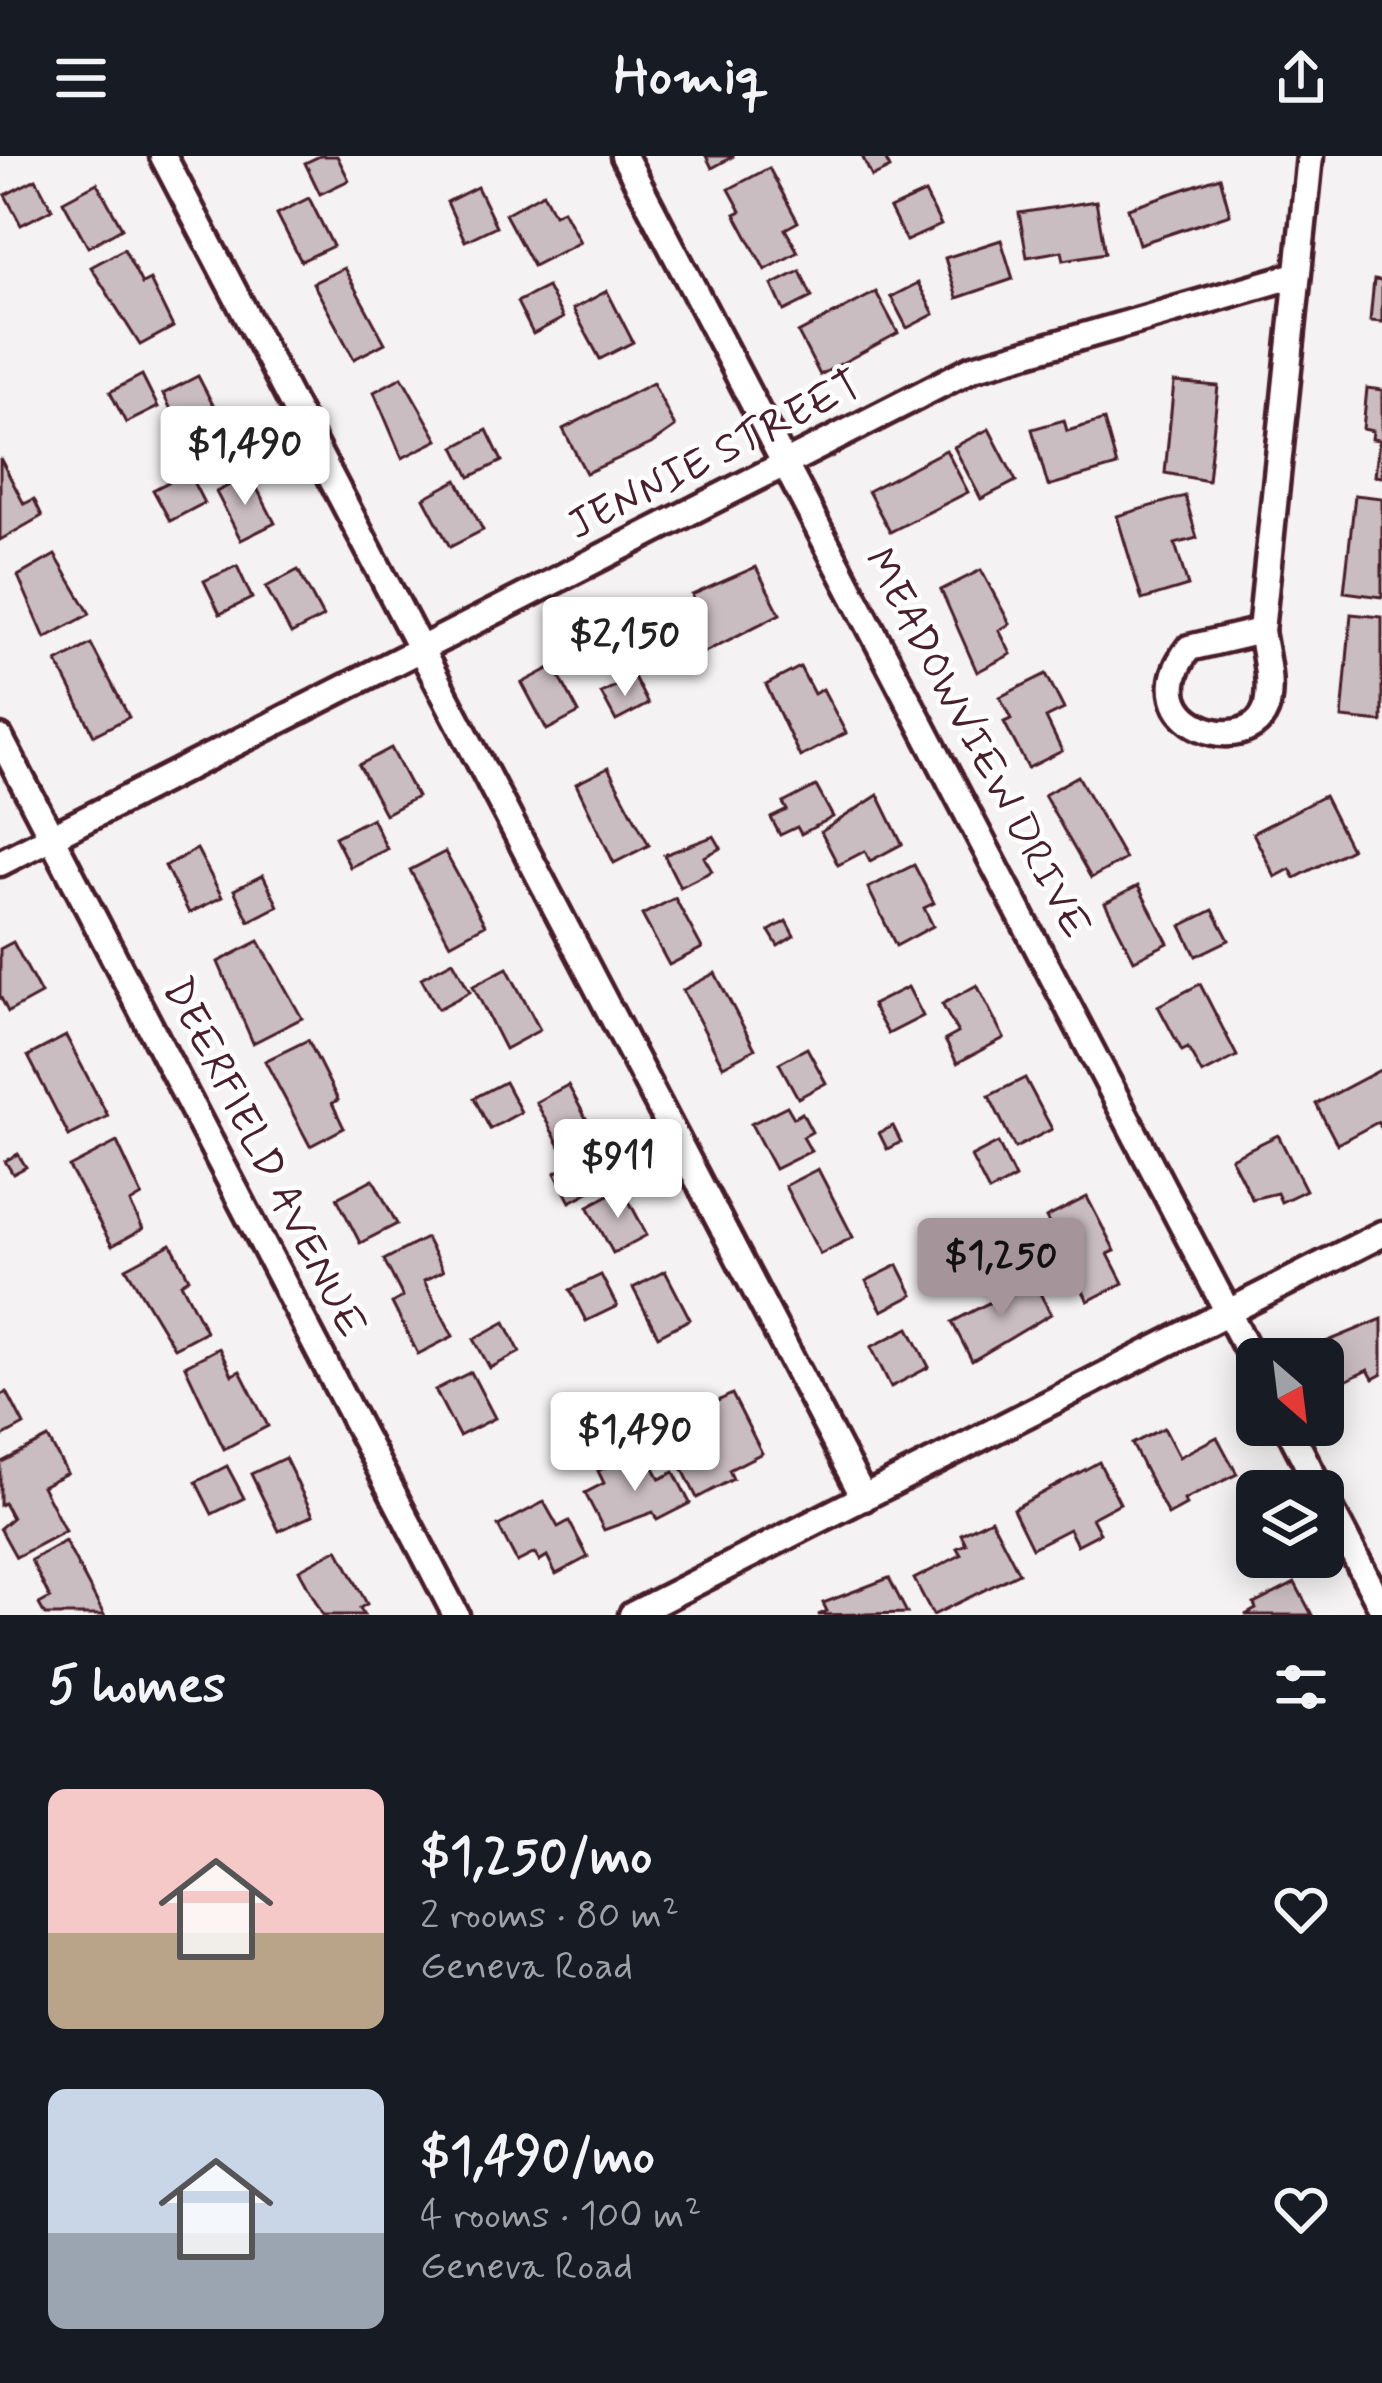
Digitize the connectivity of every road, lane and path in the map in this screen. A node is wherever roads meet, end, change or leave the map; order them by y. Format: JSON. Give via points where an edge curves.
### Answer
{"nodes":[{"id":1,"x":163,"y":156,"type":"edge"},
{"id":2,"x":624,"y":156,"type":"edge"},
{"id":3,"x":1310,"y":156,"type":"edge"},
{"id":4,"x":1296,"y":275,"type":"junction"},
{"id":5,"x":785,"y":464,"type":"junction"},
{"id":6,"x":1261,"y":631,"type":"junction"},
{"id":7,"x":421,"y":650,"type":"junction"},
{"id":8,"x":0,"y":738,"type":"edge"},
{"id":9,"x":52,"y":836,"type":"junction"},
{"id":10,"x":0,"y":863,"type":"edge"},
{"id":11,"x":1382,"y":1234,"type":"edge"},
{"id":12,"x":1228,"y":1312,"type":"junction"},
{"id":13,"x":1241,"y":1338,"type":"edge"},
{"id":14,"x":864,"y":1498,"type":"junction"},
{"id":15,"x":1344,"y":1535,"type":"edge"},
{"id":16,"x":1382,"y":1608,"type":"edge"},
{"id":17,"x":456,"y":1615,"type":"edge"},
{"id":18,"x":632,"y":1615,"type":"edge"}],
"edges":[{"from":1,"to":7,"type":"street"},
{"from":2,"to":5,"type":"street","name":"MEADOWVIEW DRIVE"},
{"from":3,"to":4,"type":"street"},
{"from":4,"to":5,"type":"street","name":"JENNIE STREET","via":[[973,368]]},
{"from":4,"to":6,"type":"street"},
{"from":5,"to":7,"type":"street","name":"JENNIE STREET"},
{"from":5,"to":12,"type":"street","name":"MEADOWVIEW DRIVE"},
{"from":6,"to":6,"type":"street","via":[[1189,648],[1172,682],[1184,719],[1222,734],[1257,722],[1269,686]]},
{"from":7,"to":9,"type":"street","name":"JENNIE STREET"},
{"from":7,"to":14,"type":"street"},
{"from":8,"to":9,"type":"street","name":"DEERFIELD AVENUE"},
{"from":9,"to":10,"type":"street","name":"JENNIE STREET"},
{"from":9,"to":17,"type":"street","name":"DEERFIELD AVENUE"},
{"from":11,"to":12,"type":"street"},
{"from":12,"to":13,"type":"street","name":"MEADOWVIEW DRIVE"},
{"from":12,"to":14,"type":"street"},
{"from":14,"to":18,"type":"street"},
{"from":15,"to":16,"type":"street"}]}
